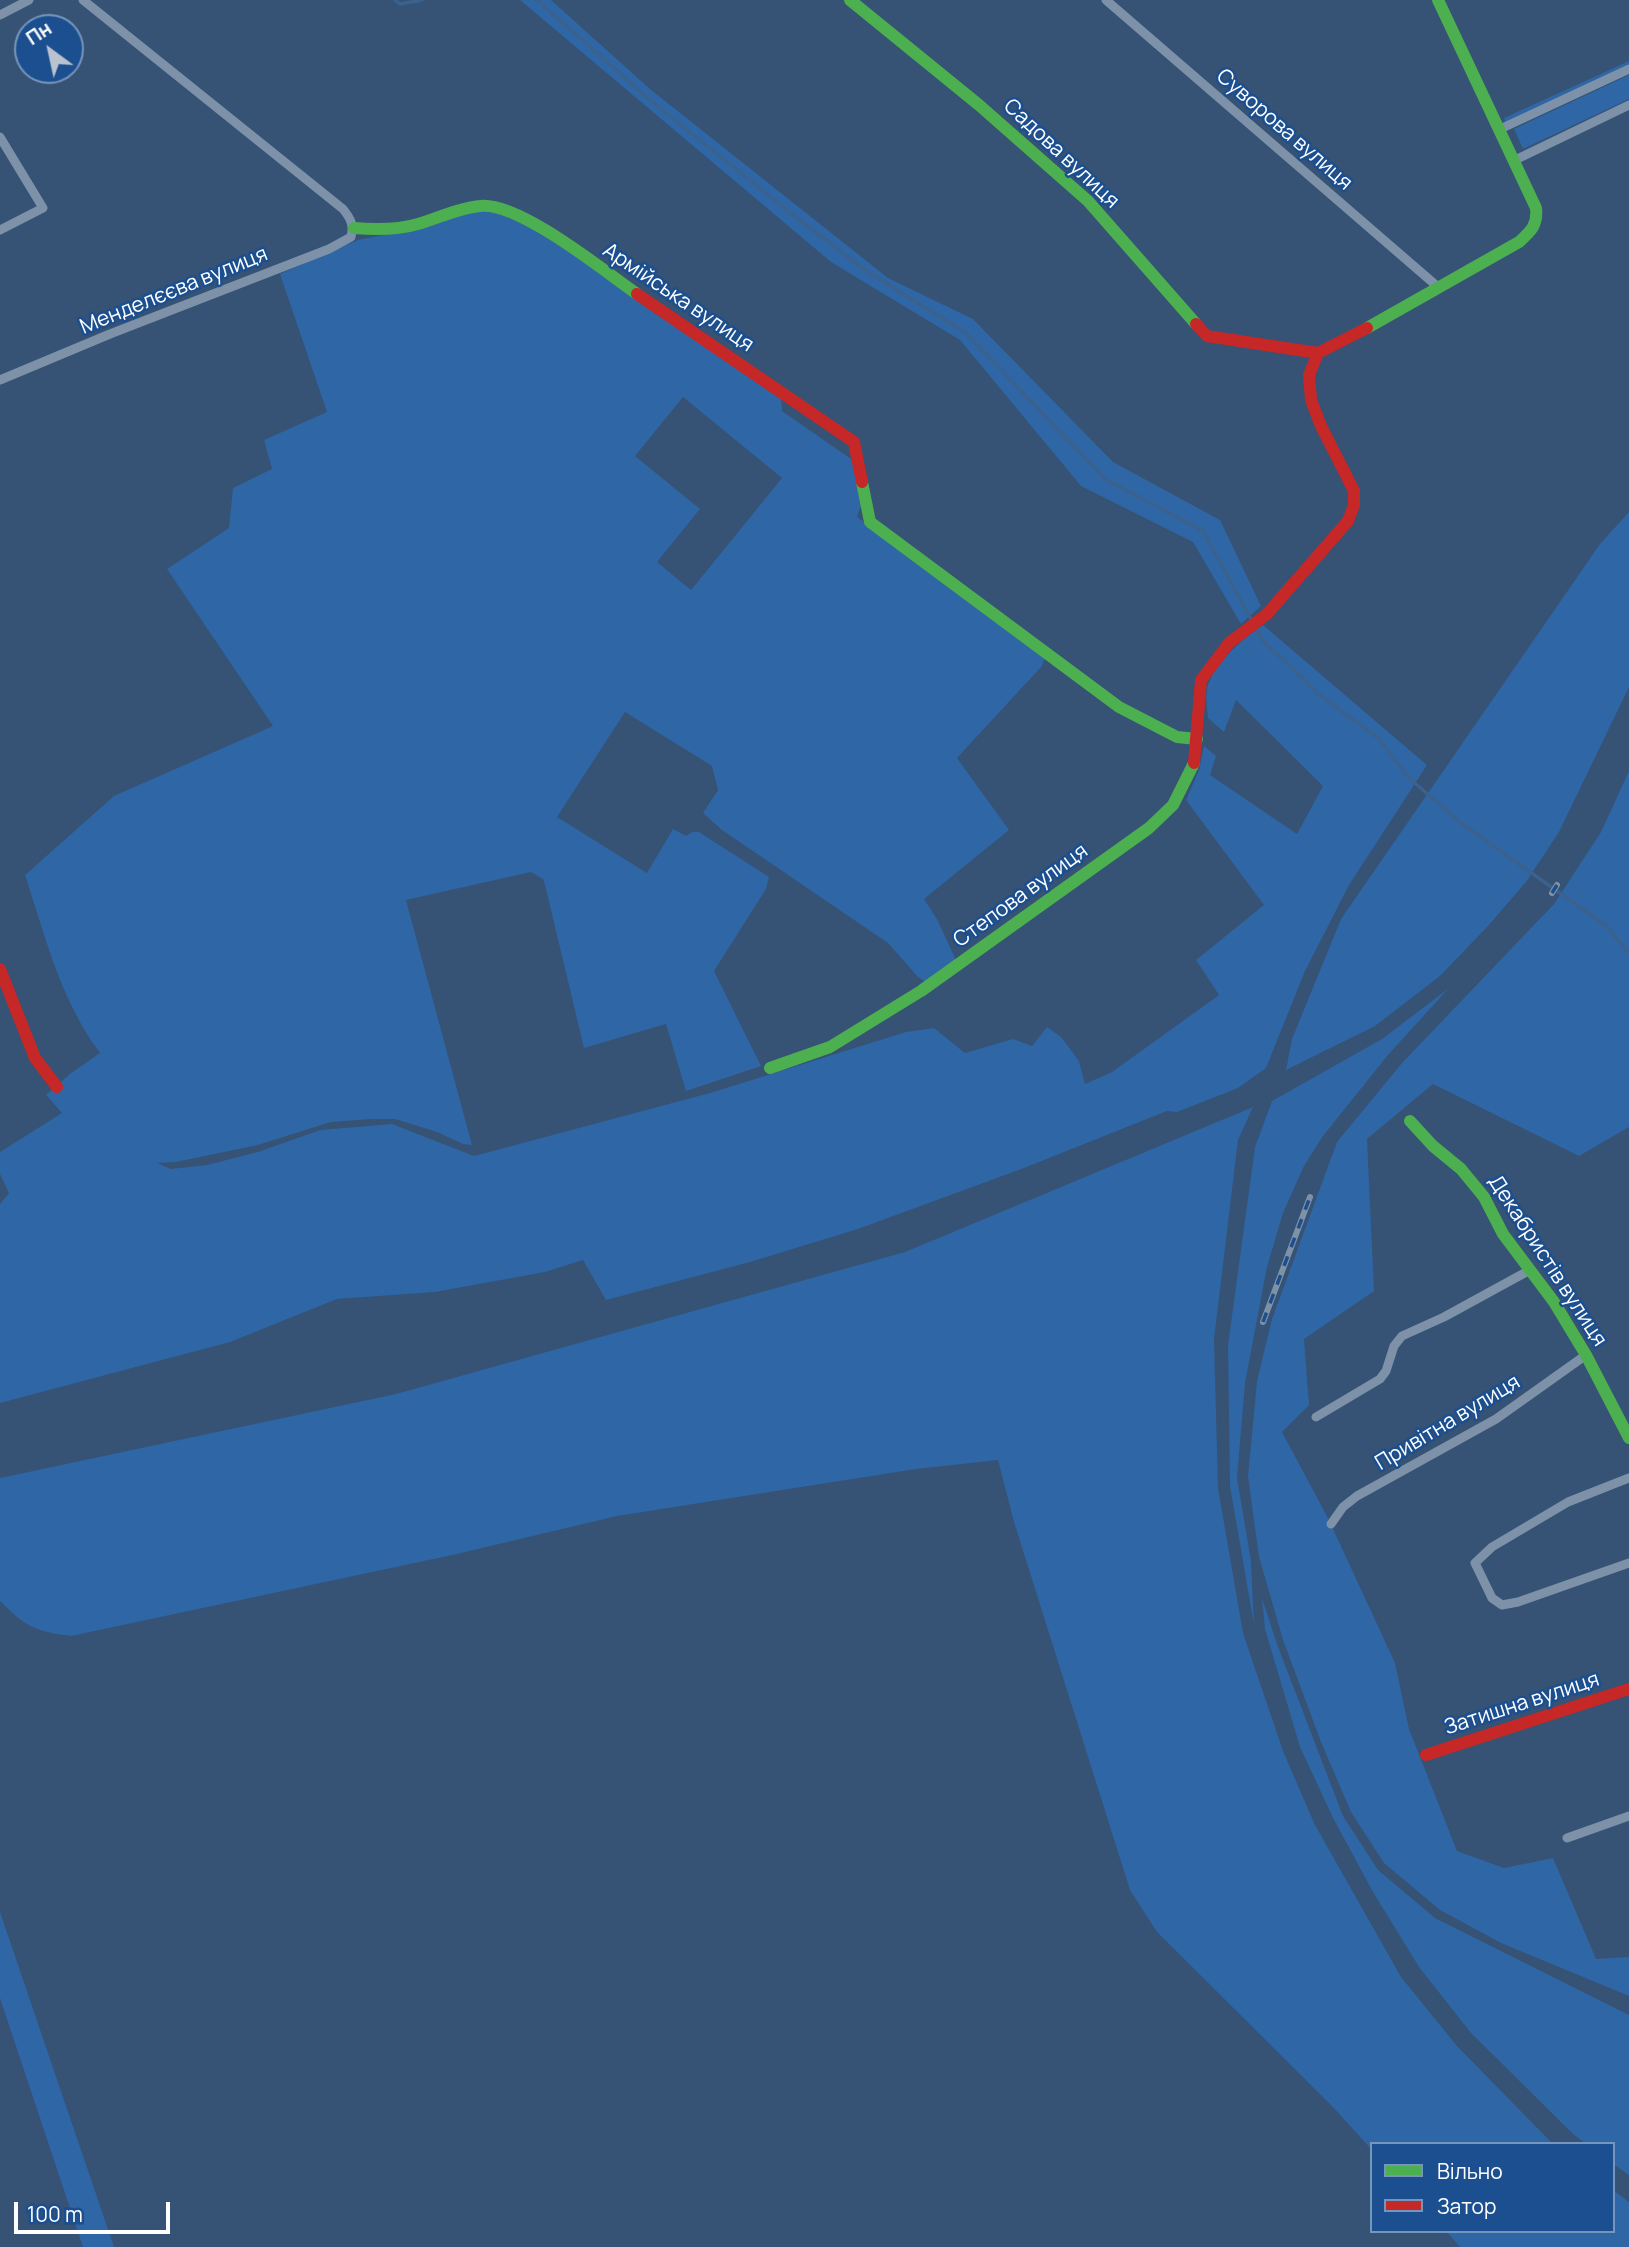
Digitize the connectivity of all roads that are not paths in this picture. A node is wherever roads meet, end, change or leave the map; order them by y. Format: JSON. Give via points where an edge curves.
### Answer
{"nodes":[{"id":1,"x":29,"y":0,"type":"edge"},
{"id":2,"x":83,"y":0,"type":"edge"},
{"id":3,"x":850,"y":0,"type":"edge"},
{"id":4,"x":1106,"y":0,"type":"edge"},
{"id":5,"x":1438,"y":0,"type":"edge"},
{"id":6,"x":0,"y":15,"type":"edge"},
{"id":7,"x":1629,"y":69,"type":"edge"},
{"id":8,"x":1629,"y":105,"type":"edge"},
{"id":9,"x":1497,"y":131,"type":"junction"},
{"id":10,"x":0,"y":137,"type":"edge"},
{"id":11,"x":1513,"y":160,"type":"junction"},
{"id":12,"x":354,"y":228,"type":"junction"},
{"id":13,"x":0,"y":230,"type":"edge"},
{"id":14,"x":1438,"y":287,"type":"junction"},
{"id":15,"x":1318,"y":353,"type":"junction"},
{"id":16,"x":0,"y":380,"type":"edge"},
{"id":17,"x":1197,"y":738,"type":"junction"},
{"id":18,"x":0,"y":969,"type":"edge"},
{"id":19,"x":770,"y":1068,"type":"dead end"},
{"id":20,"x":57,"y":1087,"type":"dead end"},
{"id":21,"x":1410,"y":1121,"type":"dead end"},
{"id":22,"x":1530,"y":1270,"type":"junction"},
{"id":23,"x":1587,"y":1355,"type":"junction"},
{"id":24,"x":1316,"y":1417,"type":"dead end"},
{"id":25,"x":1629,"y":1438,"type":"edge"},
{"id":26,"x":1629,"y":1478,"type":"edge"},
{"id":27,"x":1332,"y":1524,"type":"dead end"},
{"id":28,"x":1629,"y":1563,"type":"edge"},
{"id":29,"x":1629,"y":1689,"type":"edge"},
{"id":30,"x":1426,"y":1755,"type":"dead end"},
{"id":31,"x":1629,"y":1816,"type":"edge"},
{"id":32,"x":1567,"y":1838,"type":"dead end"}],
"edges":[{"from":1,"to":6,"type":"street"},
{"from":2,"to":12,"type":"street","via":[[343,209]]},
{"from":3,"to":15,"type":"street","name":"Садова вулиця","via":[[1088,201],[1207,336]]},
{"from":4,"to":14,"type":"street","name":"Суворова вулиця"},
{"from":5,"to":9,"type":"street"},
{"from":7,"to":9,"type":"street"},
{"from":8,"to":11,"type":"street"},
{"from":9,"to":11,"type":"street"},
{"from":10,"to":13,"type":"street","via":[[43,208]]},
{"from":11,"to":14,"type":"street","via":[[1536,208],[1533,230],[1520,242]]},
{"from":12,"to":16,"type":"street","name":"Менделєєва вулиця","via":[[351,237],[329,249]]},
{"from":12,"to":17,"type":"street","name":"Армійська вулиця","via":[[378,231],[487,205],[537,225],[854,442],[870,522],[1119,707],[1177,737]]},
{"from":14,"to":15,"type":"street"},
{"from":15,"to":17,"type":"street","name":"Степова вулиця","via":[[1308,392],[1354,491],[1354,505],[1348,521],[1290,590],[1229,643],[1201,680]]},
{"from":17,"to":19,"type":"street","name":"Степова вулиця","via":[[1194,767],[1173,805],[1149,828],[921,991],[830,1047]]},
{"from":18,"to":20,"type":"street","via":[[35,1058]]},
{"from":21,"to":22,"type":"street","name":"Декабристів вулиця","via":[[1472,1181]]},
{"from":22,"to":23,"type":"street","name":"Декабристів вулиця"},
{"from":22,"to":24,"type":"street","via":[[1402,1336],[1380,1379]]},
{"from":23,"to":25,"type":"street","name":"Декабристів вулиця"},
{"from":23,"to":27,"type":"street","name":"Привітна вулиця","via":[[1496,1419],[1357,1496]]},
{"from":26,"to":28,"type":"street","via":[[1568,1502],[1492,1547],[1475,1563],[1492,1598],[1502,1605]]},
{"from":29,"to":30,"type":"street","name":"Затишна вулиця"},
{"from":31,"to":32,"type":"street"}]}
